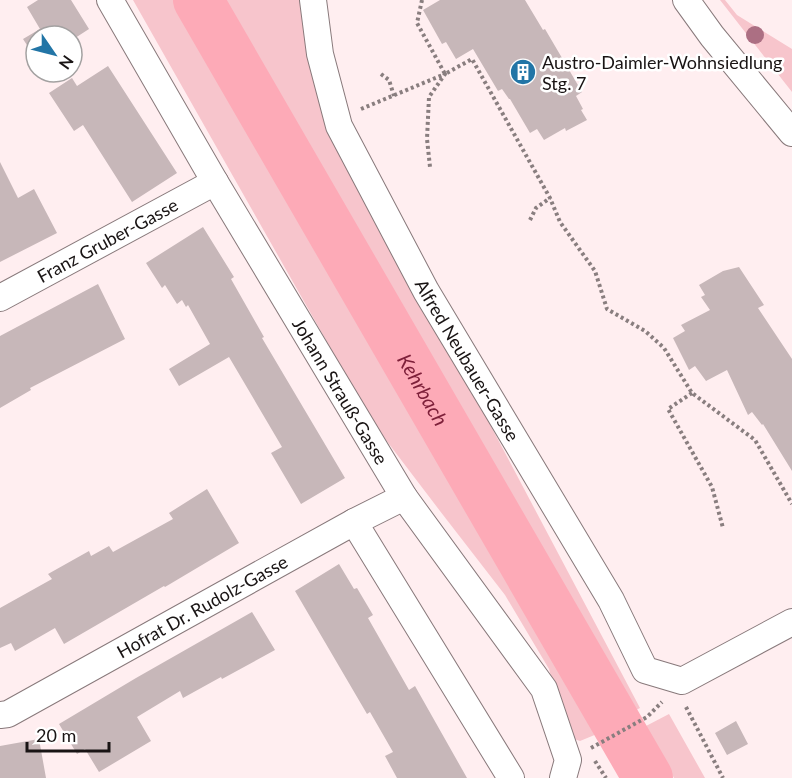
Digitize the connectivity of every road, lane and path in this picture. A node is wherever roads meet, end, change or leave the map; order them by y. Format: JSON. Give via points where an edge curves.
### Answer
{"nodes":[{"id":1,"x":110,"y":0,"type":"edge"},
{"id":2,"x":313,"y":0,"type":"edge"},
{"id":3,"x":422,"y":0,"type":"edge"},
{"id":4,"x":686,"y":0,"type":"edge"},
{"id":5,"x":381,"y":74,"type":"dead end"},
{"id":6,"x":445,"y":74,"type":"junction"},
{"id":7,"x":394,"y":96,"type":"junction"},
{"id":8,"x":337,"y":119,"type":"junction"},
{"id":9,"x":792,"y":133,"type":"edge"},
{"id":10,"x":430,"y":167,"type":"dead end"},
{"id":11,"x":215,"y":182,"type":"junction"},
{"id":12,"x":550,"y":198,"type":"junction"},
{"id":13,"x":530,"y":220,"type":"dead end"},
{"id":14,"x":0,"y":298,"type":"edge"},
{"id":15,"x":692,"y":393,"type":"junction"},
{"id":16,"x":404,"y":497,"type":"junction"},
{"id":17,"x":792,"y":504,"type":"edge"},
{"id":18,"x":354,"y":522,"type":"junction"},
{"id":19,"x":723,"y":528,"type":"dead end"},
{"id":20,"x":792,"y":622,"type":"edge"},
{"id":21,"x":682,"y":681,"type":"junction"},
{"id":22,"x":0,"y":715,"type":"edge"},
{"id":23,"x":597,"y":745,"type":"dead end"},
{"id":24,"x":594,"y":759,"type":"dead end"},
{"id":25,"x":511,"y":778,"type":"edge"},
{"id":26,"x":563,"y":778,"type":"edge"},
{"id":27,"x":606,"y":778,"type":"edge"},
{"id":28,"x":723,"y":778,"type":"edge"}],
"edges":[{"from":1,"to":11,"type":"street","name":"Johann Strauß-Gasse"},
{"from":2,"to":8,"type":"street","name":"Alfred Neubauer-Gasse","via":[[320,54]]},
{"from":3,"to":6,"type":"path","via":[[417,23]]},
{"from":4,"to":9,"type":"street"},
{"from":5,"to":7,"type":"path","via":[[389,80]]},
{"from":6,"to":7,"type":"path"},
{"from":6,"to":10,"type":"path","via":[[429,97]]},
{"from":6,"to":12,"type":"path","via":[[472,59]]},
{"from":7,"to":8,"type":"path"},
{"from":8,"to":21,"type":"street","name":"Alfred Neubauer-Gasse","via":[[426,291],[611,600],[645,670]]},
{"from":11,"to":14,"type":"street","name":"Franz Gruber-Gasse"},
{"from":11,"to":16,"type":"street","name":"Johann Strauß-Gasse"},
{"from":12,"to":13,"type":"path","via":[[536,207]]},
{"from":12,"to":15,"type":"path","via":[[560,222],[595,271],[607,309],[645,331],[664,348]]},
{"from":15,"to":17,"type":"path","via":[[755,440]]},
{"from":15,"to":19,"type":"path","via":[[668,409],[712,487]]},
{"from":16,"to":18,"type":"street","name":"Hofrat Dr. Rudolz-Gasse"},
{"from":16,"to":26,"type":"street","name":"Johann Strauß-Gasse","via":[[544,689],[568,760]]},
{"from":18,"to":22,"type":"street","name":"Hofrat Dr. Rudolz-Gasse"},
{"from":18,"to":25,"type":"street"},
{"from":20,"to":21,"type":"street"},
{"from":21,"to":23,"type":"path","via":[[647,717]]},
{"from":21,"to":28,"type":"path","via":[[686,708]]},
{"from":24,"to":27,"type":"path"}]}
